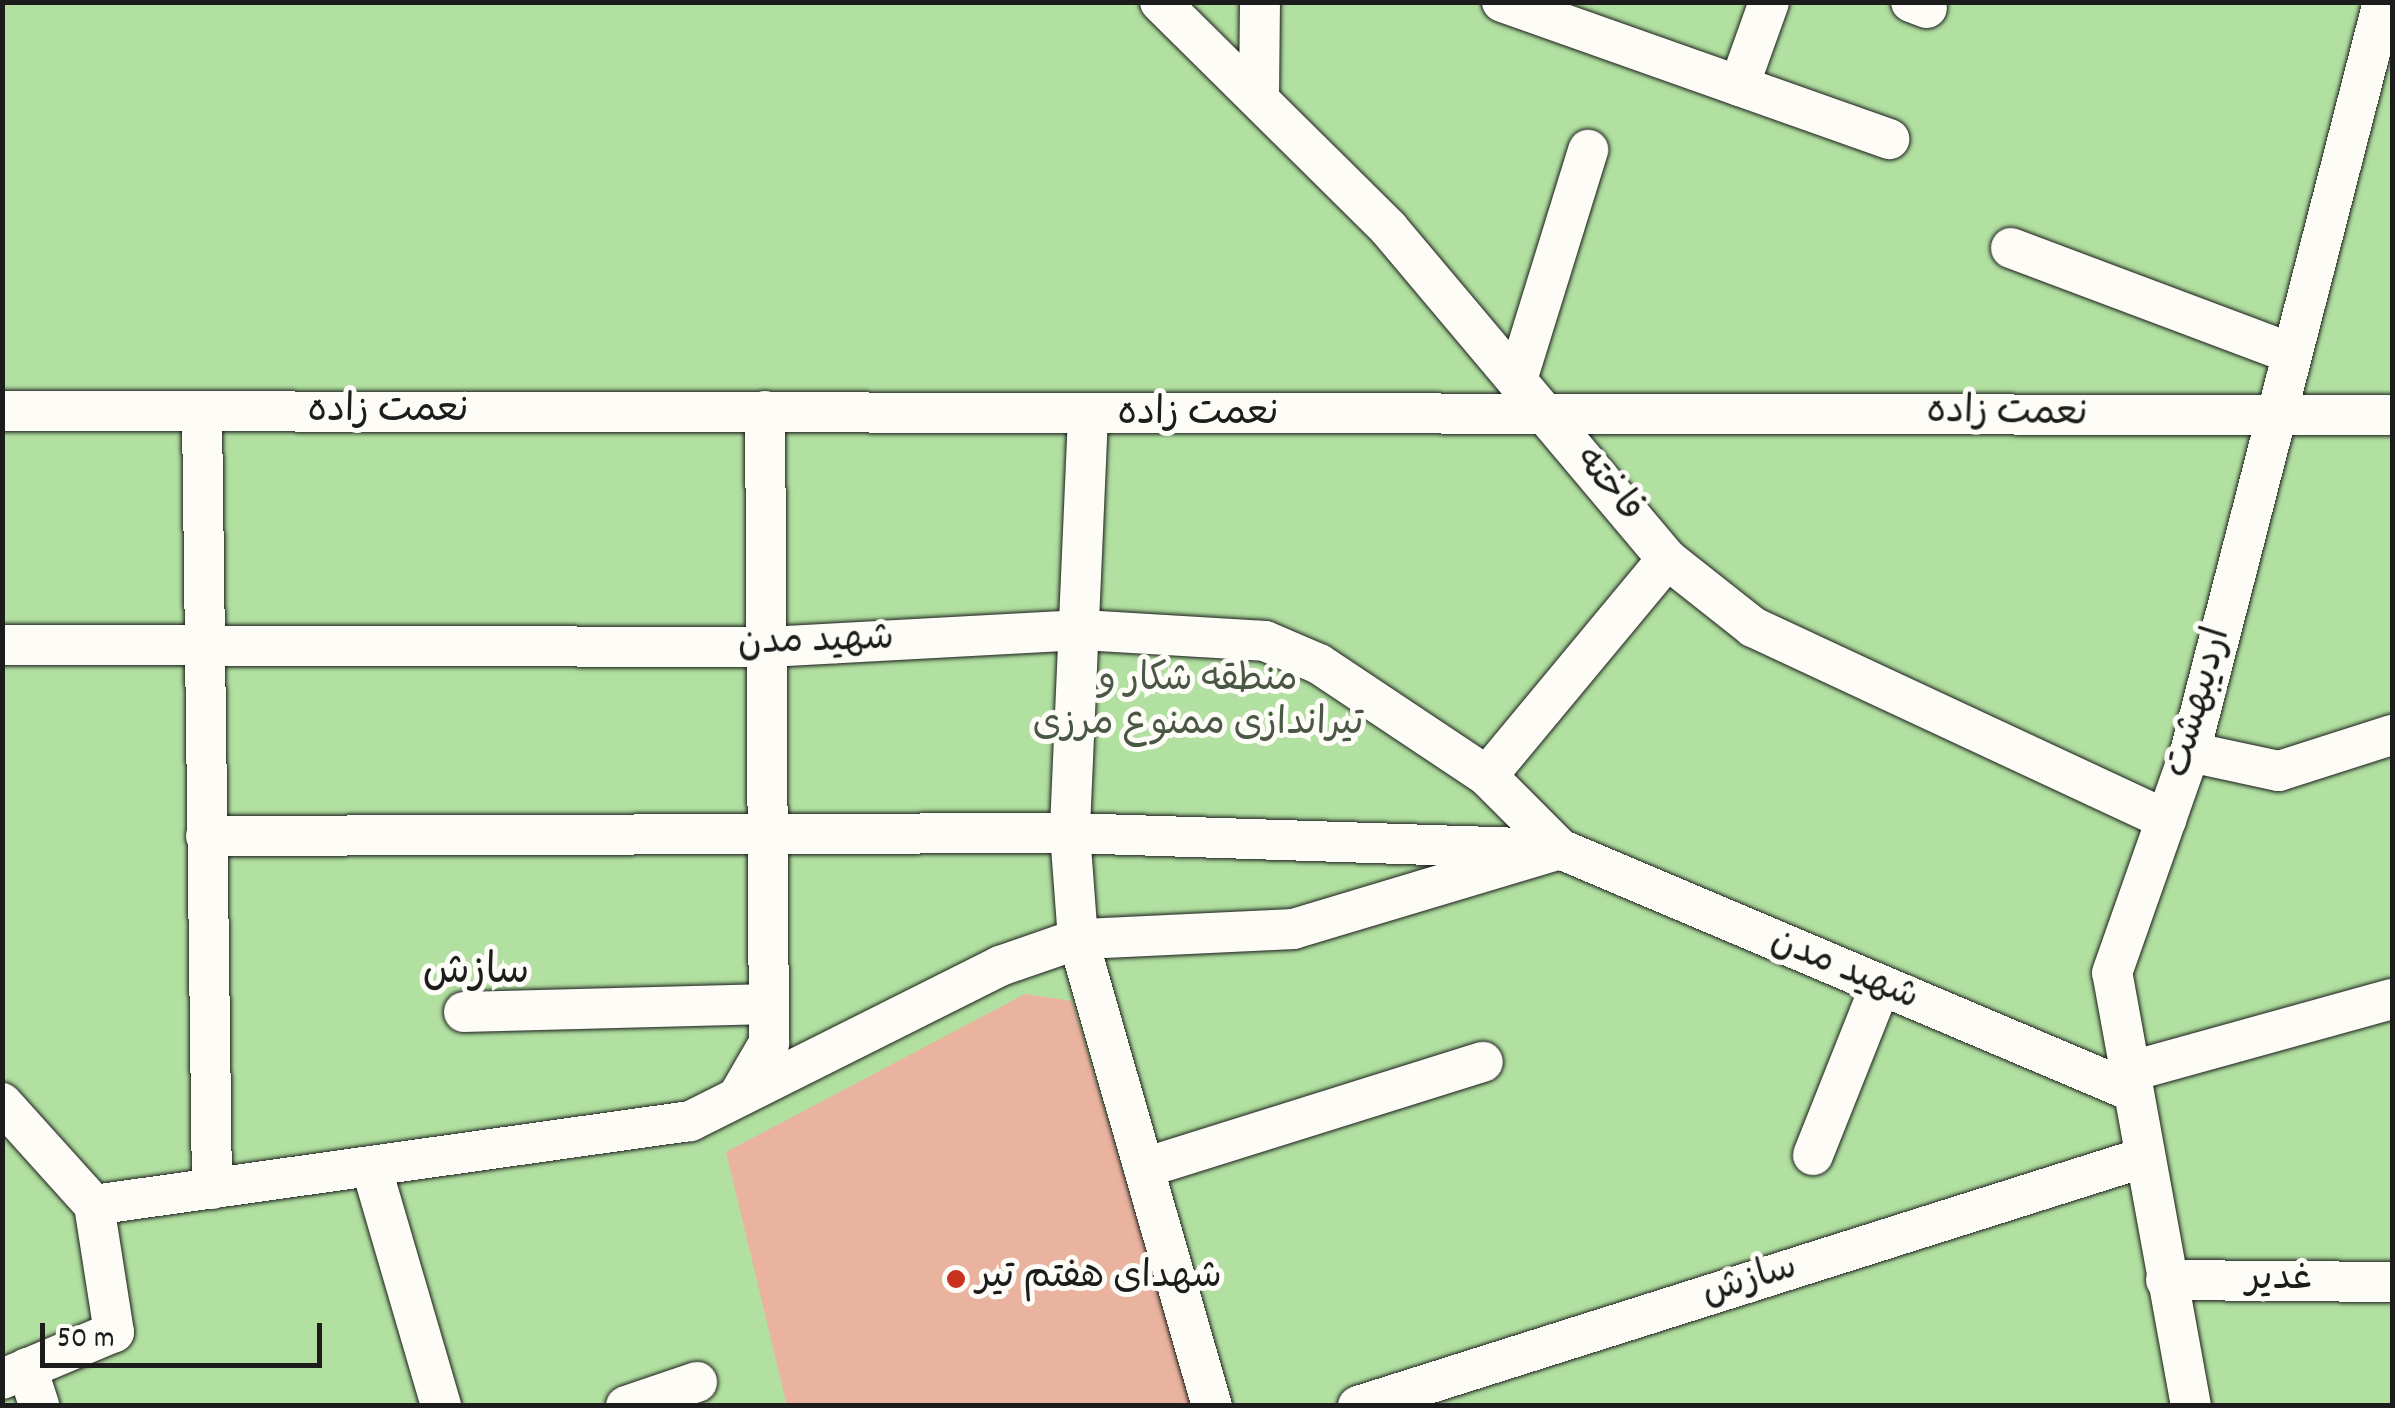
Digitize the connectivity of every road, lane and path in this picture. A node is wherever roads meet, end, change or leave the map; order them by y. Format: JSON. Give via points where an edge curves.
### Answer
{"nodes":[{"id":1,"x":1160,"y":2,"type":"edge"},
{"id":2,"x":1260,"y":2,"type":"edge"},
{"id":3,"x":1502,"y":2,"type":"edge"},
{"id":4,"x":1769,"y":2,"type":"edge"},
{"id":5,"x":2383,"y":2,"type":"edge"},
{"id":6,"x":1739,"y":86,"type":"junction"},
{"id":7,"x":1260,"y":97,"type":"junction"},
{"id":8,"x":1889,"y":139,"type":"dead end"},
{"id":9,"x":1588,"y":150,"type":"dead end"},
{"id":10,"x":2011,"y":248,"type":"dead end"},
{"id":11,"x":2292,"y":353,"type":"junction"},
{"id":12,"x":1517,"y":380,"type":"junction"},
{"id":13,"x":766,"y":411,"type":"junction"},
{"id":14,"x":2,"y":412,"type":"edge"},
{"id":15,"x":202,"y":414,"type":"junction"},
{"id":16,"x":1548,"y":415,"type":"junction"},
{"id":17,"x":2392,"y":415,"type":"edge"},
{"id":18,"x":1088,"y":416,"type":"junction"},
{"id":19,"x":2275,"y":418,"type":"junction"},
{"id":20,"x":1667,"y":559,"type":"junction"},
{"id":21,"x":1082,"y":630,"type":"junction"},
{"id":22,"x":2,"y":645,"type":"edge"},
{"id":23,"x":204,"y":647,"type":"junction"},
{"id":24,"x":768,"y":647,"type":"junction"},
{"id":25,"x":2392,"y":735,"type":"edge"},
{"id":26,"x":2190,"y":752,"type":"junction"},
{"id":27,"x":1486,"y":776,"type":"junction"},
{"id":28,"x":2166,"y":820,"type":"junction"},
{"id":29,"x":768,"y":833,"type":"junction"},
{"id":30,"x":1070,"y":833,"type":"junction"},
{"id":31,"x":206,"y":836,"type":"junction"},
{"id":32,"x":1560,"y":848,"type":"junction"},
{"id":33,"x":1078,"y":939,"type":"junction"},
{"id":34,"x":1880,"y":987,"type":"junction"},
{"id":35,"x":2392,"y":999,"type":"edge"},
{"id":36,"x":769,"y":1004,"type":"junction"},
{"id":37,"x":464,"y":1012,"type":"dead end"},
{"id":38,"x":1483,"y":1062,"type":"dead end"},
{"id":39,"x":2127,"y":1082,"type":"junction"},
{"id":40,"x":740,"y":1093,"type":"junction"},
{"id":41,"x":2,"y":1102,"type":"edge"},
{"id":42,"x":1813,"y":1155,"type":"dead end"},
{"id":43,"x":2142,"y":1158,"type":"junction"},
{"id":44,"x":371,"y":1166,"type":"junction"},
{"id":45,"x":1144,"y":1168,"type":"junction"},
{"id":46,"x":212,"y":1189,"type":"junction"},
{"id":47,"x":94,"y":1205,"type":"junction"},
{"id":48,"x":2166,"y":1280,"type":"junction"},
{"id":49,"x":2392,"y":1282,"type":"edge"},
{"id":50,"x":697,"y":1382,"type":"dead end"},
{"id":51,"x":23,"y":1384,"type":"edge"},
{"id":52,"x":441,"y":1406,"type":"edge"},
{"id":53,"x":626,"y":1406,"type":"edge"},
{"id":54,"x":1212,"y":1406,"type":"edge"},
{"id":55,"x":1358,"y":1406,"type":"edge"},
{"id":56,"x":2190,"y":1406,"type":"edge"}],
"edges":[{"from":1,"to":7,"type":"street","name":"فاخته"},
{"from":2,"to":7,"type":"street"},
{"from":3,"to":6,"type":"street"},
{"from":4,"to":6,"type":"street"},
{"from":5,"to":11,"type":"street","name":"اردیبهشت"},
{"from":6,"to":8,"type":"street"},
{"from":7,"to":12,"type":"street","name":"فاخته"},
{"from":9,"to":12,"type":"street"},
{"from":10,"to":11,"type":"street"},
{"from":11,"to":19,"type":"street","name":"اردیبهشت"},
{"from":12,"to":16,"type":"street","name":"فاخته"},
{"from":13,"to":15,"type":"street","name":"نعمت زاده"},
{"from":13,"to":18,"type":"street","name":"نعمت زاده"},
{"from":13,"to":24,"type":"street"},
{"from":14,"to":15,"type":"street","name":"نعمت زاده"},
{"from":15,"to":23,"type":"street"},
{"from":16,"to":18,"type":"street","name":"نعمت زاده"},
{"from":16,"to":19,"type":"street","name":"نعمت زاده"},
{"from":16,"to":20,"type":"street","name":"فاخته"},
{"from":17,"to":19,"type":"street","name":"نعمت زاده"},
{"from":18,"to":21,"type":"street"},
{"from":19,"to":26,"type":"street","name":"اردیبهشت"},
{"from":20,"to":27,"type":"street"},
{"from":20,"to":28,"type":"street","name":"فاخته","via":[[1753,627]]},
{"from":21,"to":24,"type":"street","name":"شهید مدن"},
{"from":21,"to":27,"type":"street","name":"شهید مدن","via":[[1265,641],[1319,664]]},
{"from":21,"to":30,"type":"street"},
{"from":22,"to":23,"type":"street","name":"شهید مدن"},
{"from":23,"to":24,"type":"street","name":"شهید مدن"},
{"from":23,"to":31,"type":"street"},
{"from":24,"to":29,"type":"street"},
{"from":25,"to":26,"type":"street","via":[[2280,771]]},
{"from":26,"to":28,"type":"street","name":"اردیبهشت"},
{"from":27,"to":32,"type":"street","name":"شهید مدن"},
{"from":28,"to":39,"type":"street","name":"اردیبهشت","via":[[2112,973]]},
{"from":29,"to":30,"type":"street","name":"شهید مدن"},
{"from":29,"to":31,"type":"street","name":"شهید مدن"},
{"from":29,"to":36,"type":"street"},
{"from":30,"to":32,"type":"street","name":"شهید مدن"},
{"from":30,"to":33,"type":"street"},
{"from":31,"to":46,"type":"street"},
{"from":32,"to":33,"type":"street","via":[[1294,929]]},
{"from":32,"to":34,"type":"street","name":"شهید مدن"},
{"from":33,"to":40,"type":"street","via":[[1000,966]]},
{"from":33,"to":45,"type":"street"},
{"from":34,"to":39,"type":"street","name":"شهید مدن"},
{"from":34,"to":42,"type":"street"},
{"from":35,"to":39,"type":"street"},
{"from":36,"to":37,"type":"street"},
{"from":36,"to":40,"type":"street","via":[[769,1043]]},
{"from":38,"to":45,"type":"street"},
{"from":39,"to":43,"type":"street","name":"اردیبهشت"},
{"from":40,"to":44,"type":"street","via":[[690,1122]]},
{"from":41,"to":47,"type":"street"},
{"from":43,"to":48,"type":"street","name":"اردیبهشت"},
{"from":43,"to":55,"type":"street","name":"سازش"},
{"from":44,"to":46,"type":"street"},
{"from":44,"to":52,"type":"street"},
{"from":45,"to":54,"type":"street"},
{"from":46,"to":47,"type":"street"},
{"from":47,"to":51,"type":"street","via":[[114,1332]]},
{"from":48,"to":49,"type":"street","name":"غدیر"},
{"from":48,"to":56,"type":"street","name":"اردیبهشت"},
{"from":50,"to":53,"type":"street"}]}
